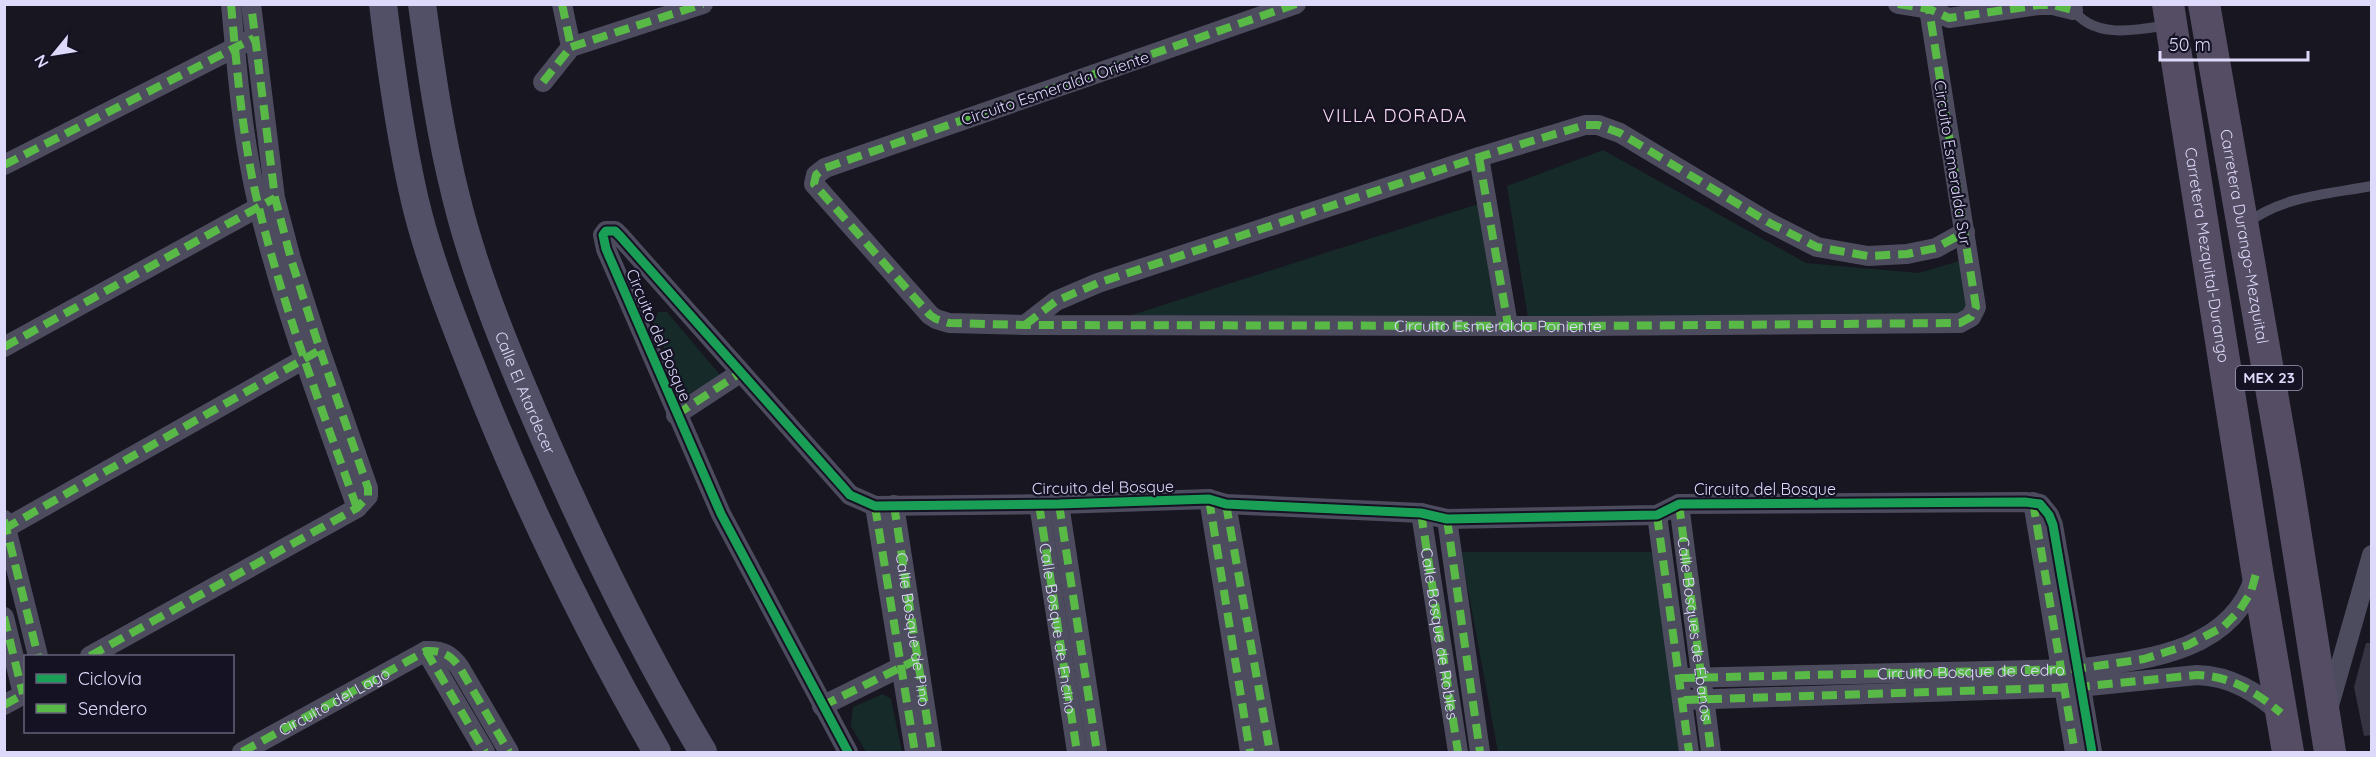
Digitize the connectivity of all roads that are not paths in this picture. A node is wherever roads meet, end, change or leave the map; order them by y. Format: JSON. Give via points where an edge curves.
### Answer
{"nodes":[{"id":1,"x":231,"y":4,"type":"edge"},
{"id":2,"x":251,"y":4,"type":"edge"},
{"id":3,"x":383,"y":4,"type":"edge"},
{"id":4,"x":422,"y":4,"type":"edge"},
{"id":5,"x":562,"y":4,"type":"edge"},
{"id":6,"x":703,"y":4,"type":"edge"},
{"id":7,"x":1296,"y":4,"type":"edge"},
{"id":8,"x":1898,"y":4,"type":"edge"},
{"id":9,"x":2204,"y":4,"type":"edge"},
{"id":10,"x":1931,"y":7,"type":"edge"},
{"id":11,"x":2072,"y":7,"type":"edge"},
{"id":12,"x":2170,"y":15,"type":"edge"},
{"id":13,"x":254,"y":38,"type":"junction"},
{"id":14,"x":571,"y":47,"type":"junction"},
{"id":15,"x":235,"y":48,"type":"junction"},
{"id":16,"x":543,"y":82,"type":"dead end"},
{"id":17,"x":1479,"y":157,"type":"junction"},
{"id":18,"x":4,"y":165,"type":"edge"},
{"id":19,"x":2372,"y":186,"type":"edge"},
{"id":20,"x":267,"y":202,"type":"junction"},
{"id":21,"x":2242,"y":227,"type":"junction"},
{"id":22,"x":1965,"y":232,"type":"junction"},
{"id":23,"x":1971,"y":316,"type":"joint"},
{"id":24,"x":936,"y":320,"type":"joint"},
{"id":25,"x":1025,"y":325,"type":"junction"},
{"id":26,"x":1508,"y":325,"type":"junction"},
{"id":27,"x":4,"y":347,"type":"edge"},
{"id":28,"x":312,"y":355,"type":"junction"},
{"id":29,"x":740,"y":373,"type":"junction"},
{"id":30,"x":676,"y":415,"type":"junction"},
{"id":31,"x":1217,"y":501,"type":"junction"},
{"id":32,"x":572,"y":502,"type":"junction"},
{"id":33,"x":1049,"y":504,"type":"junction"},
{"id":34,"x":1679,"y":504,"type":"junction"},
{"id":35,"x":885,"y":506,"type":"junction"},
{"id":36,"x":1421,"y":513,"type":"junction"},
{"id":37,"x":1658,"y":515,"type":"junction"},
{"id":38,"x":535,"y":517,"type":"junction"},
{"id":39,"x":1447,"y":519,"type":"junction"},
{"id":40,"x":5,"y":525,"type":"edge"},
{"id":41,"x":2372,"y":555,"type":"edge"},
{"id":42,"x":2257,"y":570,"type":"junction"},
{"id":43,"x":4,"y":617,"type":"edge"},
{"id":44,"x":426,"y":651,"type":"junction"},
{"id":45,"x":38,"y":655,"type":"edge"},
{"id":46,"x":94,"y":655,"type":"edge"},
{"id":47,"x":2144,"y":659,"type":"junction"},
{"id":48,"x":909,"y":663,"type":"junction"},
{"id":49,"x":1875,"y":674,"type":"junction"},
{"id":50,"x":1680,"y":678,"type":"junction"},
{"id":51,"x":1703,"y":678,"type":"junction"},
{"id":52,"x":2070,"y":678,"type":"junction"},
{"id":53,"x":2148,"y":679,"type":"junction"},
{"id":54,"x":24,"y":693,"type":"edge"},
{"id":55,"x":1878,"y":694,"type":"junction"},
{"id":56,"x":1705,"y":699,"type":"junction"},
{"id":57,"x":1684,"y":700,"type":"junction"},
{"id":58,"x":1251,"y":702,"type":"junction"},
{"id":59,"x":4,"y":705,"type":"edge"},
{"id":60,"x":822,"y":706,"type":"junction"},
{"id":61,"x":1472,"y":706,"type":"junction"},
{"id":62,"x":1451,"y":707,"type":"junction"},
{"id":63,"x":1080,"y":711,"type":"junction"},
{"id":64,"x":2281,"y":714,"type":"junction"},
{"id":65,"x":2325,"y":722,"type":"junction"},
{"id":66,"x":242,"y":753,"type":"edge"},
{"id":67,"x":485,"y":753,"type":"edge"},
{"id":68,"x":509,"y":753,"type":"edge"},
{"id":69,"x":657,"y":753,"type":"edge"},
{"id":70,"x":703,"y":753,"type":"edge"},
{"id":71,"x":848,"y":753,"type":"edge"},
{"id":72,"x":915,"y":753,"type":"edge"},
{"id":73,"x":932,"y":753,"type":"edge"},
{"id":74,"x":1077,"y":753,"type":"edge"},
{"id":75,"x":1097,"y":753,"type":"edge"},
{"id":76,"x":1250,"y":753,"type":"edge"},
{"id":77,"x":1270,"y":753,"type":"edge"},
{"id":78,"x":1458,"y":753,"type":"edge"},
{"id":79,"x":1480,"y":753,"type":"edge"},
{"id":80,"x":1689,"y":753,"type":"edge"},
{"id":81,"x":1712,"y":753,"type":"edge"},
{"id":82,"x":2074,"y":753,"type":"edge"},
{"id":83,"x":2092,"y":753,"type":"edge"},
{"id":84,"x":2288,"y":753,"type":"edge"},
{"id":85,"x":2330,"y":753,"type":"edge"}],
"edges":[{"from":1,"to":15,"type":"street"},
{"from":2,"to":13,"type":"street"},
{"from":3,"to":38,"type":"street","via":[[404,147],[434,267],[490,414]]},
{"from":4,"to":32,"type":"street","name":"Calle El Atardecer","via":[[456,197],[472,253],[515,371]]},
{"from":5,"to":14,"type":"street"},
{"from":6,"to":14,"type":"street"},
{"from":7,"to":24,"type":"street","name":"Circuito Esmeralda Oriente","via":[[825,168],[816,175],[814,184]]},
{"from":8,"to":10,"type":"street"},
{"from":9,"to":21,"type":"main road","name":"Carretera Durango-Mezquital","number":"MEX 23"},
{"from":10,"to":11,"type":"street","via":[[1949,18],[2039,5]]},
{"from":10,"to":22,"type":"street","name":"Circuito Esmeralda Sur"},
{"from":11,"to":12,"type":"lane","via":[[2098,27],[2120,32]]},
{"from":12,"to":42,"type":"main road","name":"Carretera Mezquital-Durango","number":"MEX 23"},
{"from":13,"to":15,"type":"street"},
{"from":13,"to":20,"type":"street"},
{"from":14,"to":16,"type":"street"},
{"from":15,"to":18,"type":"street"},
{"from":15,"to":20,"type":"street","via":[[252,172]]},
{"from":17,"to":22,"type":"street","via":[[1574,128],[1598,125],[1620,133],[1817,247],[1868,256],[1907,254],[1936,248]]},
{"from":17,"to":25,"type":"street","via":[[1098,284],[1056,301]]},
{"from":17,"to":26,"type":"street"},
{"from":19,"to":21,"type":"lane","via":[[2285,202]]},
{"from":20,"to":27,"type":"street"},
{"from":20,"to":28,"type":"street","via":[[291,259]]},
{"from":21,"to":65,"type":"main road","name":"Carretera Durango-Mezquital","number":"MEX 23"},
{"from":22,"to":23,"type":"street","name":"Circuito Esmeralda Sur","via":[[1976,307]]},
{"from":23,"to":26,"type":"street","name":"Circuito Esmeralda Poniente","via":[[1960,323]]},
{"from":24,"to":25,"type":"street","name":"Circuito Esmeralda Poniente"},
{"from":25,"to":26,"type":"street","name":"Circuito Esmeralda Poniente"},
{"from":28,"to":40,"type":"street"},
{"from":28,"to":46,"type":"street","via":[[368,496],[357,508]]},
{"from":29,"to":30,"type":"street"},
{"from":29,"to":30,"type":"street","name":"Circuito del Bosque","via":[[620,236],[615,231],[606,231],[606,249]]},
{"from":29,"to":35,"type":"street","name":"Circuito del Bosque","via":[[850,495]]},
{"from":30,"to":60,"type":"street","name":"Circuito del Bosque","via":[[721,514]]},
{"from":31,"to":33,"type":"street","name":"Circuito del Bosque"},
{"from":31,"to":36,"type":"street","name":"Circuito del Bosque"},
{"from":31,"to":58,"type":"street"},
{"from":32,"to":38,"type":"street"},
{"from":32,"to":70,"type":"street","name":"Calle El Atardecer","via":[[644,649]]},
{"from":33,"to":35,"type":"street","name":"Circuito del Bosque"},
{"from":33,"to":63,"type":"street","name":"Calle Bosque de Encino"},
{"from":34,"to":37,"type":"street","name":"Circuito del Bosque"},
{"from":34,"to":51,"type":"street","name":"Calle Bosques de Ébanos"},
{"from":34,"to":52,"type":"street","name":"Circuito del Bosque","via":[[2040,504],[2053,525]]},
{"from":35,"to":48,"type":"street","name":"Calle Bosque de Pino"},
{"from":36,"to":39,"type":"street","name":"Circuito del Bosque"},
{"from":36,"to":62,"type":"street","name":"Calle Bosque de Robles"},
{"from":37,"to":39,"type":"street","name":"Circuito del Bosque"},
{"from":37,"to":50,"type":"street","name":"Calle Bosques de Ébanos"},
{"from":38,"to":69,"type":"street"},
{"from":39,"to":61,"type":"street","name":"Calle Bosque de Robles"},
{"from":40,"to":45,"type":"street"},
{"from":41,"to":65,"type":"street"},
{"from":42,"to":47,"type":"street","name":"Circuito Bosque de Cedro","via":[[2251,592],[2223,627],[2204,639]]},
{"from":42,"to":64,"type":"main road","name":"Carretera Mezquital-Durango","number":"MEX 23"},
{"from":43,"to":54,"type":"street"},
{"from":44,"to":66,"type":"street","name":"Circuito del Lago"},
{"from":44,"to":67,"type":"street"},
{"from":44,"to":68,"type":"street","via":[[438,650],[454,660]]},
{"from":47,"to":52,"type":"street","name":"Circuito Bosque de Cedro"},
{"from":47,"to":53,"type":"street"},
{"from":48,"to":60,"type":"street"},
{"from":48,"to":72,"type":"street","name":"Calle Bosque de Pino"},
{"from":48,"to":73,"type":"street","name":"Calle Bosque de Pino"},
{"from":49,"to":51,"type":"street","name":"Circuito Bosque de Cedro"},
{"from":49,"to":52,"type":"street","name":"Circuito Bosque de Cedro"},
{"from":49,"to":55,"type":"street"},
{"from":50,"to":51,"type":"street","name":"Circuito Bosque de Cedro"},
{"from":50,"to":57,"type":"street","name":"Calle Bosques de Ébanos"},
{"from":51,"to":56,"type":"street","name":"Calle Bosques de Ébanos"},
{"from":52,"to":53,"type":"street","name":"Circuito Bosque de Cedro"},
{"from":52,"to":55,"type":"street","name":"Circuito Bosque de Cedro"},
{"from":52,"to":82,"type":"street","name":"Circuito del Bosque"},
{"from":52,"to":83,"type":"street","name":"Circuito del Bosque"},
{"from":53,"to":64,"type":"street","name":"Circuito Bosque de Cedro","via":[[2213,675],[2261,696]]},
{"from":54,"to":59,"type":"street"},
{"from":55,"to":56,"type":"street","name":"Circuito Bosque de Cedro"},
{"from":56,"to":57,"type":"street","name":"Circuito Bosque de Cedro"},
{"from":56,"to":81,"type":"street","name":"Calle Bosques de Ébanos"},
{"from":57,"to":80,"type":"street","name":"Calle Bosques de Ébanos"},
{"from":58,"to":76,"type":"street"},
{"from":58,"to":77,"type":"street"},
{"from":60,"to":71,"type":"street","name":"Circuito del Bosque"},
{"from":61,"to":62,"type":"street"},
{"from":61,"to":79,"type":"street","name":"Calle Bosque de Robles"},
{"from":62,"to":78,"type":"street","name":"Calle Bosque de Robles"},
{"from":63,"to":74,"type":"street","name":"Calle Bosque de Encino"},
{"from":63,"to":75,"type":"street","name":"Calle Bosque de Encino"},
{"from":64,"to":84,"type":"main road","name":"Carretera Mezquital-Durango","number":"MEX 23"},
{"from":65,"to":85,"type":"main road","name":"Carretera Durango-Mezquital","number":"MEX 23"}]}
